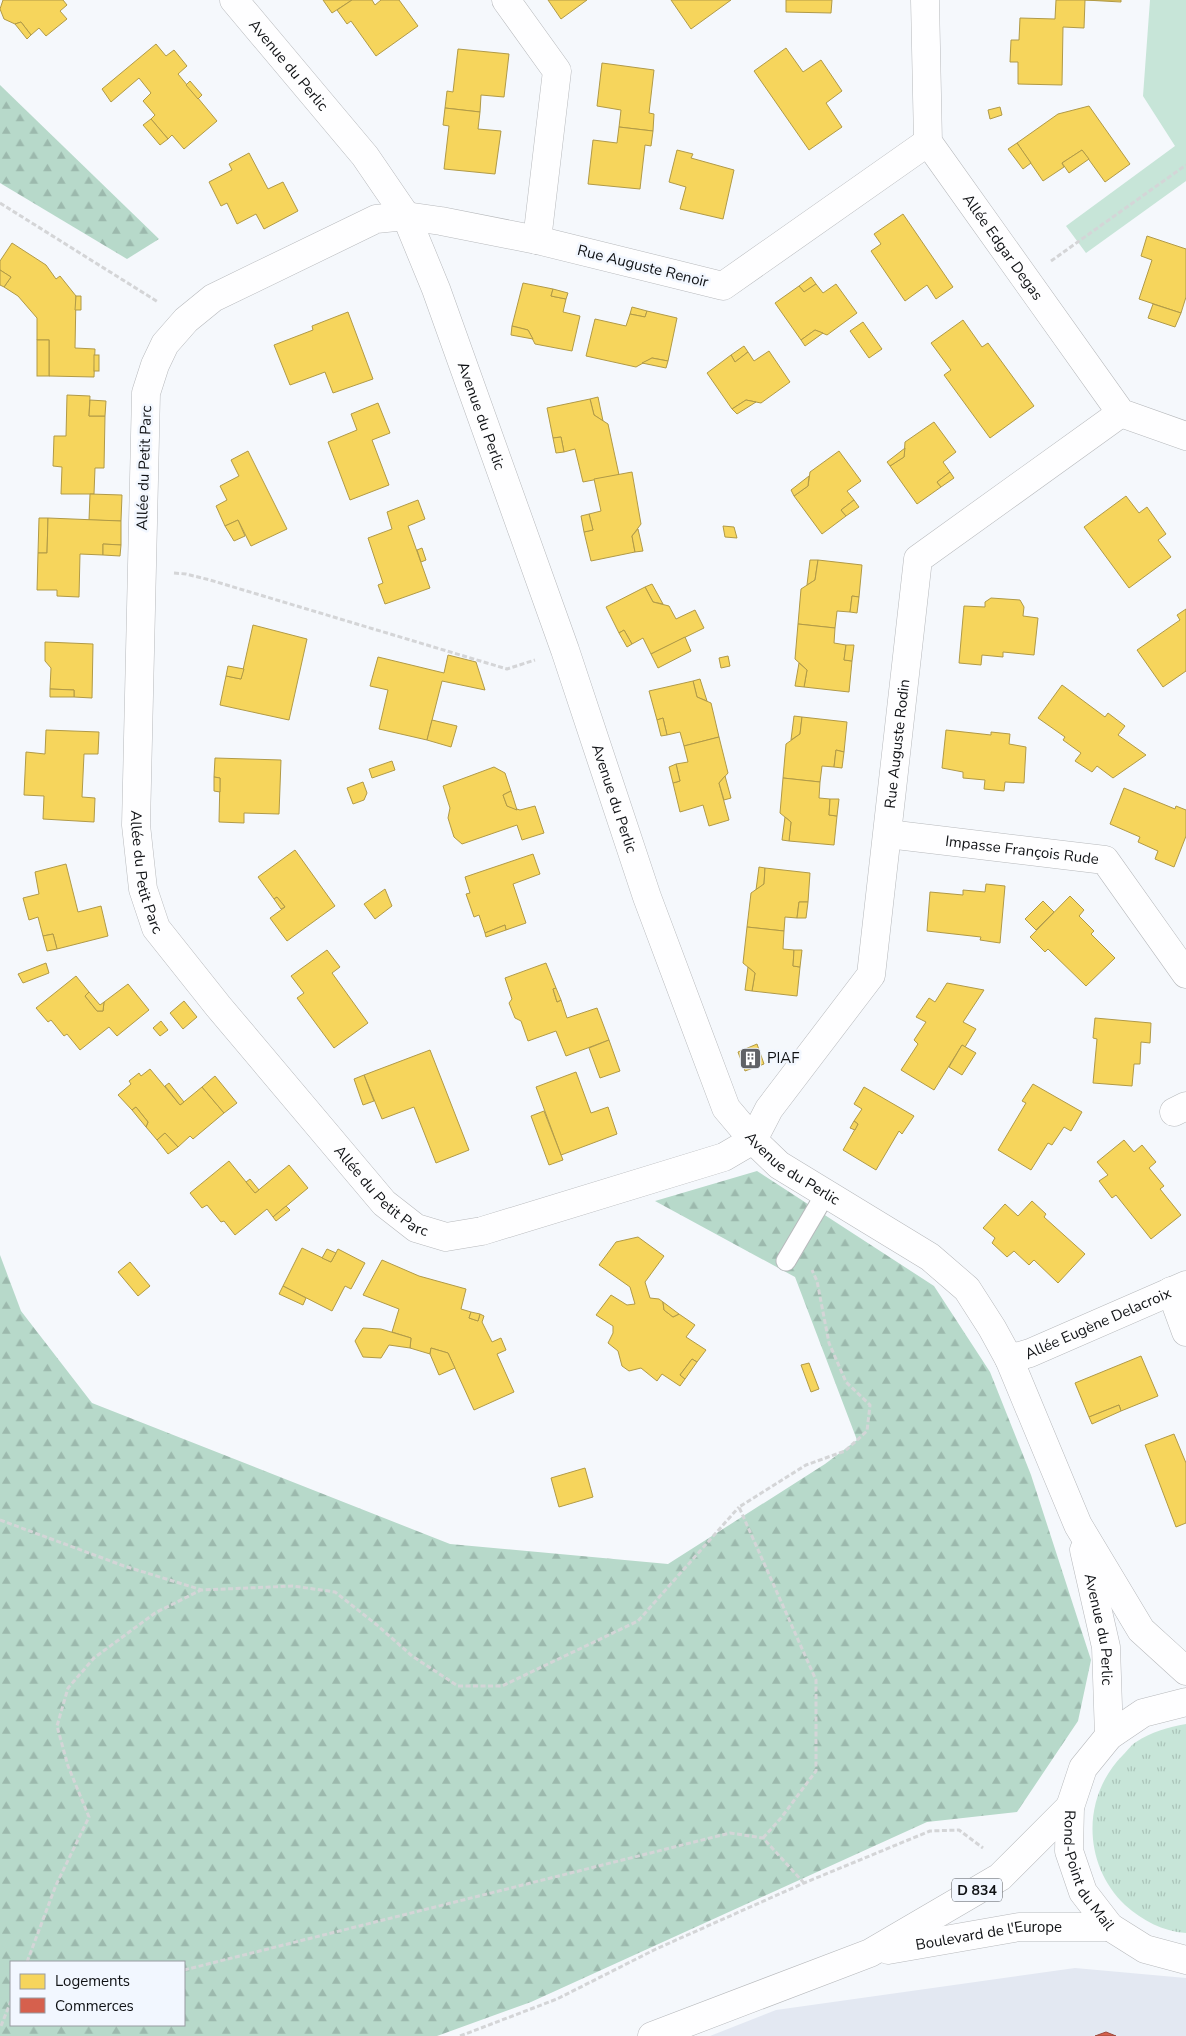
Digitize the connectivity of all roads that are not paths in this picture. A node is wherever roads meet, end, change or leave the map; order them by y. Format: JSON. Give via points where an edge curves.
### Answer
{"nodes":[{"id":1,"x":234,"y":0,"type":"edge"},
{"id":2,"x":506,"y":0,"type":"edge"},
{"id":3,"x":925,"y":0,"type":"edge"},
{"id":4,"x":928,"y":142,"type":"junction"},
{"id":5,"x":406,"y":216,"type":"junction"},
{"id":6,"x":537,"y":240,"type":"junction"},
{"id":7,"x":1121,"y":413,"type":"junction"},
{"id":8,"x":1186,"y":436,"type":"edge"},
{"id":9,"x":888,"y":834,"type":"junction"},
{"id":10,"x":1186,"y":974,"type":"edge"},
{"id":11,"x":753,"y":1140,"type":"junction"},
{"id":12,"x":826,"y":1193,"type":"junction"},
{"id":13,"x":786,"y":1261,"type":"dead end"},
{"id":14,"x":1178,"y":1288,"type":"edge"},
{"id":15,"x":1186,"y":1332,"type":"edge"},
{"id":16,"x":1009,"y":1359,"type":"junction"},
{"id":17,"x":1078,"y":1525,"type":"junction"},
{"id":18,"x":1186,"y":1671,"type":"edge"},
{"id":19,"x":1186,"y":1702,"type":"edge"},
{"id":20,"x":1109,"y":1736,"type":"junction"},
{"id":21,"x":1070,"y":1807,"type":"junction"},
{"id":22,"x":1110,"y":1927,"type":"junction"},
{"id":23,"x":870,"y":1953,"type":"junction"},
{"id":24,"x":1186,"y":1960,"type":"edge"},
{"id":25,"x":652,"y":2036,"type":"edge"}],
"edges":[{"from":1,"to":5,"type":"street","name":"Avenue du Perlic","via":[[365,156]]},
{"from":2,"to":6,"type":"street","via":[[557,71]]},
{"from":3,"to":4,"type":"street"},
{"from":4,"to":6,"type":"street","name":"Rue Auguste Renoir","via":[[724,286]]},
{"from":4,"to":7,"type":"street","name":"Allée Edgar Degas"},
{"from":5,"to":6,"type":"street","name":"Rue Auguste Renoir"},
{"from":5,"to":11,"type":"street","name":"Avenue du Perlic","via":[[436,289],[565,650],[647,897],[726,1108]]},
{"from":5,"to":11,"type":"street","name":"Allée du Petit Parc","via":[[376,219],[214,298],[186,320],[165,344],[155,365],[146,393],[136,825],[143,889],[156,928],[384,1203],[416,1228],[446,1236],[482,1231],[724,1157]]},
{"from":7,"to":8,"type":"street"},
{"from":7,"to":9,"type":"street","name":"Rue Auguste Rodin","via":[[918,559]]},
{"from":9,"to":10,"type":"street","name":"Impasse François Rude","via":[[1105,860]]},
{"from":9,"to":11,"type":"street","name":"Rue Auguste Rodin","via":[[871,975],[769,1109]]},
{"from":11,"to":12,"type":"street","name":"Avenue du Perlic","via":[[779,1165]]},
{"from":12,"to":13,"type":"lane"},
{"from":12,"to":16,"type":"street","name":"Avenue du Perlic","via":[[930,1257],[967,1289]]},
{"from":14,"to":15,"type":"street"},
{"from":14,"to":16,"type":"street","name":"Allée Eugène Delacroix"},
{"from":16,"to":17,"type":"street","name":"Avenue du Perlic"},
{"from":17,"to":18,"type":"street","name":"Avenue du Perlic","via":[[1140,1630]]},
{"from":17,"to":20,"type":"street","name":"Avenue du Perlic","via":[[1106,1647]]},
{"from":19,"to":20,"type":"street","name":"Rond-Point du Mail","via":[[1143,1713]]},
{"from":20,"to":21,"type":"street","name":"Rond-Point du Mail","via":[[1083,1768]]},
{"from":21,"to":22,"type":"street","name":"Rond-Point du Mail","via":[[1069,1851],[1083,1892]]},
{"from":21,"to":23,"type":"street","name":"Boulevard de l'Europe","number":"D 834","via":[[1000,1877]]},
{"from":22,"to":23,"type":"street","name":"Boulevard de l'Europe","number":"D 834","via":[[1019,1927]]},
{"from":22,"to":24,"type":"street","name":"Rond-Point du Mail","via":[[1145,1949]]},
{"from":23,"to":25,"type":"street","name":"Boulevard de l'Europe","number":"D 834"}]}
